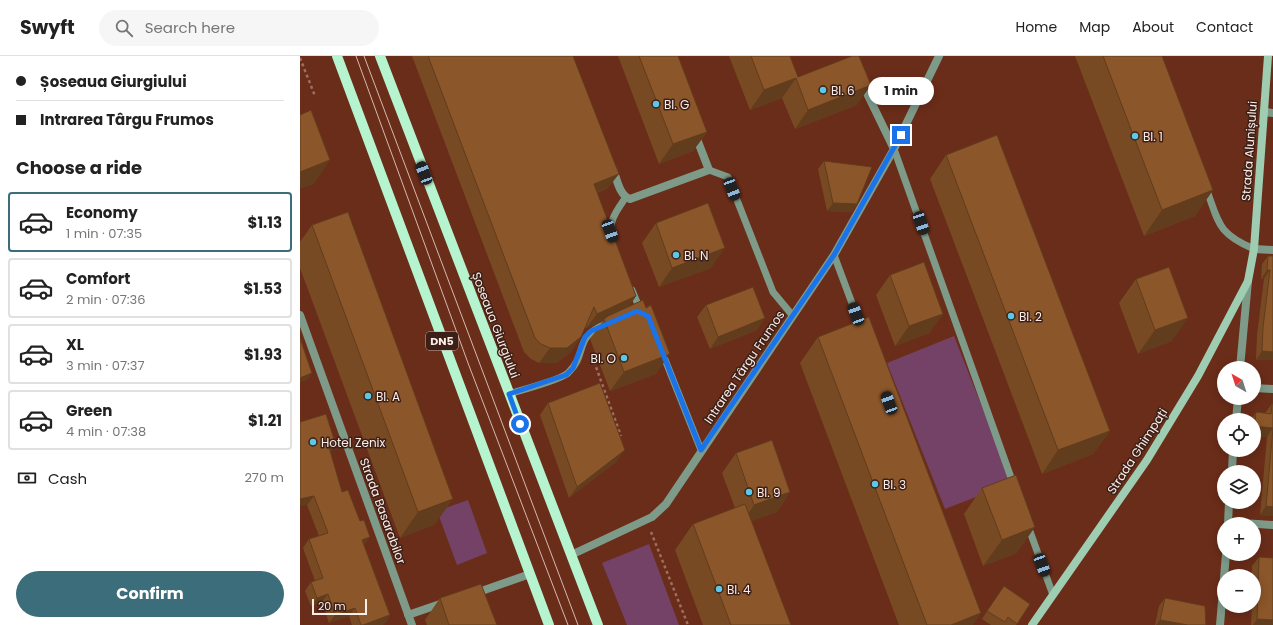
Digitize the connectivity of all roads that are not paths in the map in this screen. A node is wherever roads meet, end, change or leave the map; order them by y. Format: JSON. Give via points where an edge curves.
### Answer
{"nodes":[{"id":1,"x":337,"y":56,"type":"edge"},
{"id":2,"x":380,"y":56,"type":"edge"},
{"id":3,"x":939,"y":56,"type":"edge"},
{"id":4,"x":1268,"y":56,"type":"edge"},
{"id":5,"x":859,"y":77,"type":"edge"},
{"id":6,"x":1264,"y":112,"type":"junction"},
{"id":7,"x":1273,"y":113,"type":"edge"},
{"id":8,"x":693,"y":127,"type":"edge"},
{"id":9,"x":894,"y":148,"type":"junction"},
{"id":10,"x":611,"y":164,"type":"edge"},
{"id":11,"x":709,"y":170,"type":"junction"},
{"id":12,"x":1203,"y":181,"type":"edge"},
{"id":13,"x":626,"y":197,"type":"junction"},
{"id":14,"x":616,"y":246,"type":"edge"},
{"id":15,"x":1254,"y":249,"type":"junction"},
{"id":16,"x":1273,"y":250,"type":"edge"},
{"id":17,"x":834,"y":255,"type":"junction"},
{"id":18,"x":1248,"y":281,"type":"junction"},
{"id":19,"x":630,"y":283,"type":"edge"},
{"id":20,"x":641,"y":312,"type":"junction"},
{"id":21,"x":630,"y":314,"type":"edge"},
{"id":22,"x":300,"y":315,"type":"edge"},
{"id":23,"x":648,"y":316,"type":"edge"},
{"id":24,"x":793,"y":316,"type":"junction"},
{"id":25,"x":611,"y":322,"type":"edge"},
{"id":26,"x":864,"y":337,"type":"edge"},
{"id":27,"x":660,"y":345,"type":"edge"},
{"id":28,"x":1241,"y":361,"type":"edge"},
{"id":29,"x":1261,"y":388,"type":"edge"},
{"id":30,"x":1273,"y":389,"type":"edge"},
{"id":31,"x":509,"y":394,"type":"junction"},
{"id":32,"x":701,"y":450,"type":"junction"},
{"id":33,"x":1016,"y":491,"type":"edge"},
{"id":34,"x":1026,"y":520,"type":"edge"},
{"id":35,"x":1261,"y":524,"type":"edge"},
{"id":36,"x":1273,"y":525,"type":"edge"},
{"id":37,"x":571,"y":555,"type":"junction"},
{"id":38,"x":1225,"y":561,"type":"edge"},
{"id":39,"x":530,"y":574,"type":"junction"},
{"id":40,"x":1053,"y":595,"type":"junction"},
{"id":41,"x":408,"y":615,"type":"junction"},
{"id":42,"x":412,"y":625,"type":"edge"},
{"id":43,"x":549,"y":625,"type":"edge"},
{"id":44,"x":598,"y":625,"type":"edge"},
{"id":45,"x":1032,"y":625,"type":"edge"},
{"id":46,"x":1220,"y":625,"type":"edge"}],
"edges":[{"from":1,"to":39,"type":"main road","number":"DN5"},
{"from":2,"to":31,"type":"main road","name":"Șoseaua Giurgiului"},
{"from":3,"to":9,"type":"street","name":"Intrarea Târgu Frumos"},
{"from":4,"to":6,"type":"street","name":"Strada Alunișului"},
{"from":5,"to":9,"type":"street"},
{"from":6,"to":7,"type":"street"},
{"from":6,"to":15,"type":"street","name":"Strada Alunișului"},
{"from":8,"to":11,"type":"street"},
{"from":9,"to":17,"type":"street","name":"Intrarea Târgu Frumos"},
{"from":9,"to":33,"type":"lane"},
{"from":10,"to":13,"type":"street"},
{"from":11,"to":13,"type":"street","via":[[630,199]]},
{"from":11,"to":24,"type":"lane","via":[[728,177],[773,292]]},
{"from":12,"to":15,"type":"lane","via":[[1220,225],[1228,236]]},
{"from":13,"to":14,"type":"lane","via":[[611,224],[610,231]]},
{"from":15,"to":16,"type":"street"},
{"from":15,"to":18,"type":"street","name":"Strada Alunișului"},
{"from":17,"to":24,"type":"street","name":"Intrarea Târgu Frumos"},
{"from":17,"to":26,"type":"lane"},
{"from":18,"to":28,"type":"street","name":"Strada Alunișului"},
{"from":18,"to":40,"type":"street","name":"Strada Ghimpați","via":[[1198,376],[1147,460]]},
{"from":19,"to":20,"type":"lane"},
{"from":20,"to":21,"type":"lane"},
{"from":20,"to":23,"type":"lane"},
{"from":22,"to":41,"type":"street","name":"Strada Basarabilor"},
{"from":24,"to":32,"type":"street","name":"Intrarea Târgu Frumos"},
{"from":25,"to":31,"type":"lane","via":[[591,331],[585,337],[578,359],[566,375]]},
{"from":27,"to":32,"type":"lane"},
{"from":29,"to":30,"type":"street"},
{"from":31,"to":37,"type":"main road","name":"Șoseaua Giurgiului"},
{"from":32,"to":37,"type":"street","name":"Intrarea Târgu Frumos","via":[[666,504],[652,517]]},
{"from":34,"to":40,"type":"lane"},
{"from":35,"to":36,"type":"street"},
{"from":37,"to":44,"type":"main road","name":"Șoseaua Giurgiului"},
{"from":38,"to":46,"type":"street"},
{"from":39,"to":41,"type":"street","via":[[464,599]]},
{"from":39,"to":43,"type":"main road","number":"DN5"},
{"from":40,"to":45,"type":"street","name":"Strada Ghimpați"},
{"from":41,"to":42,"type":"street","name":"Strada Basarabilor"}]}
